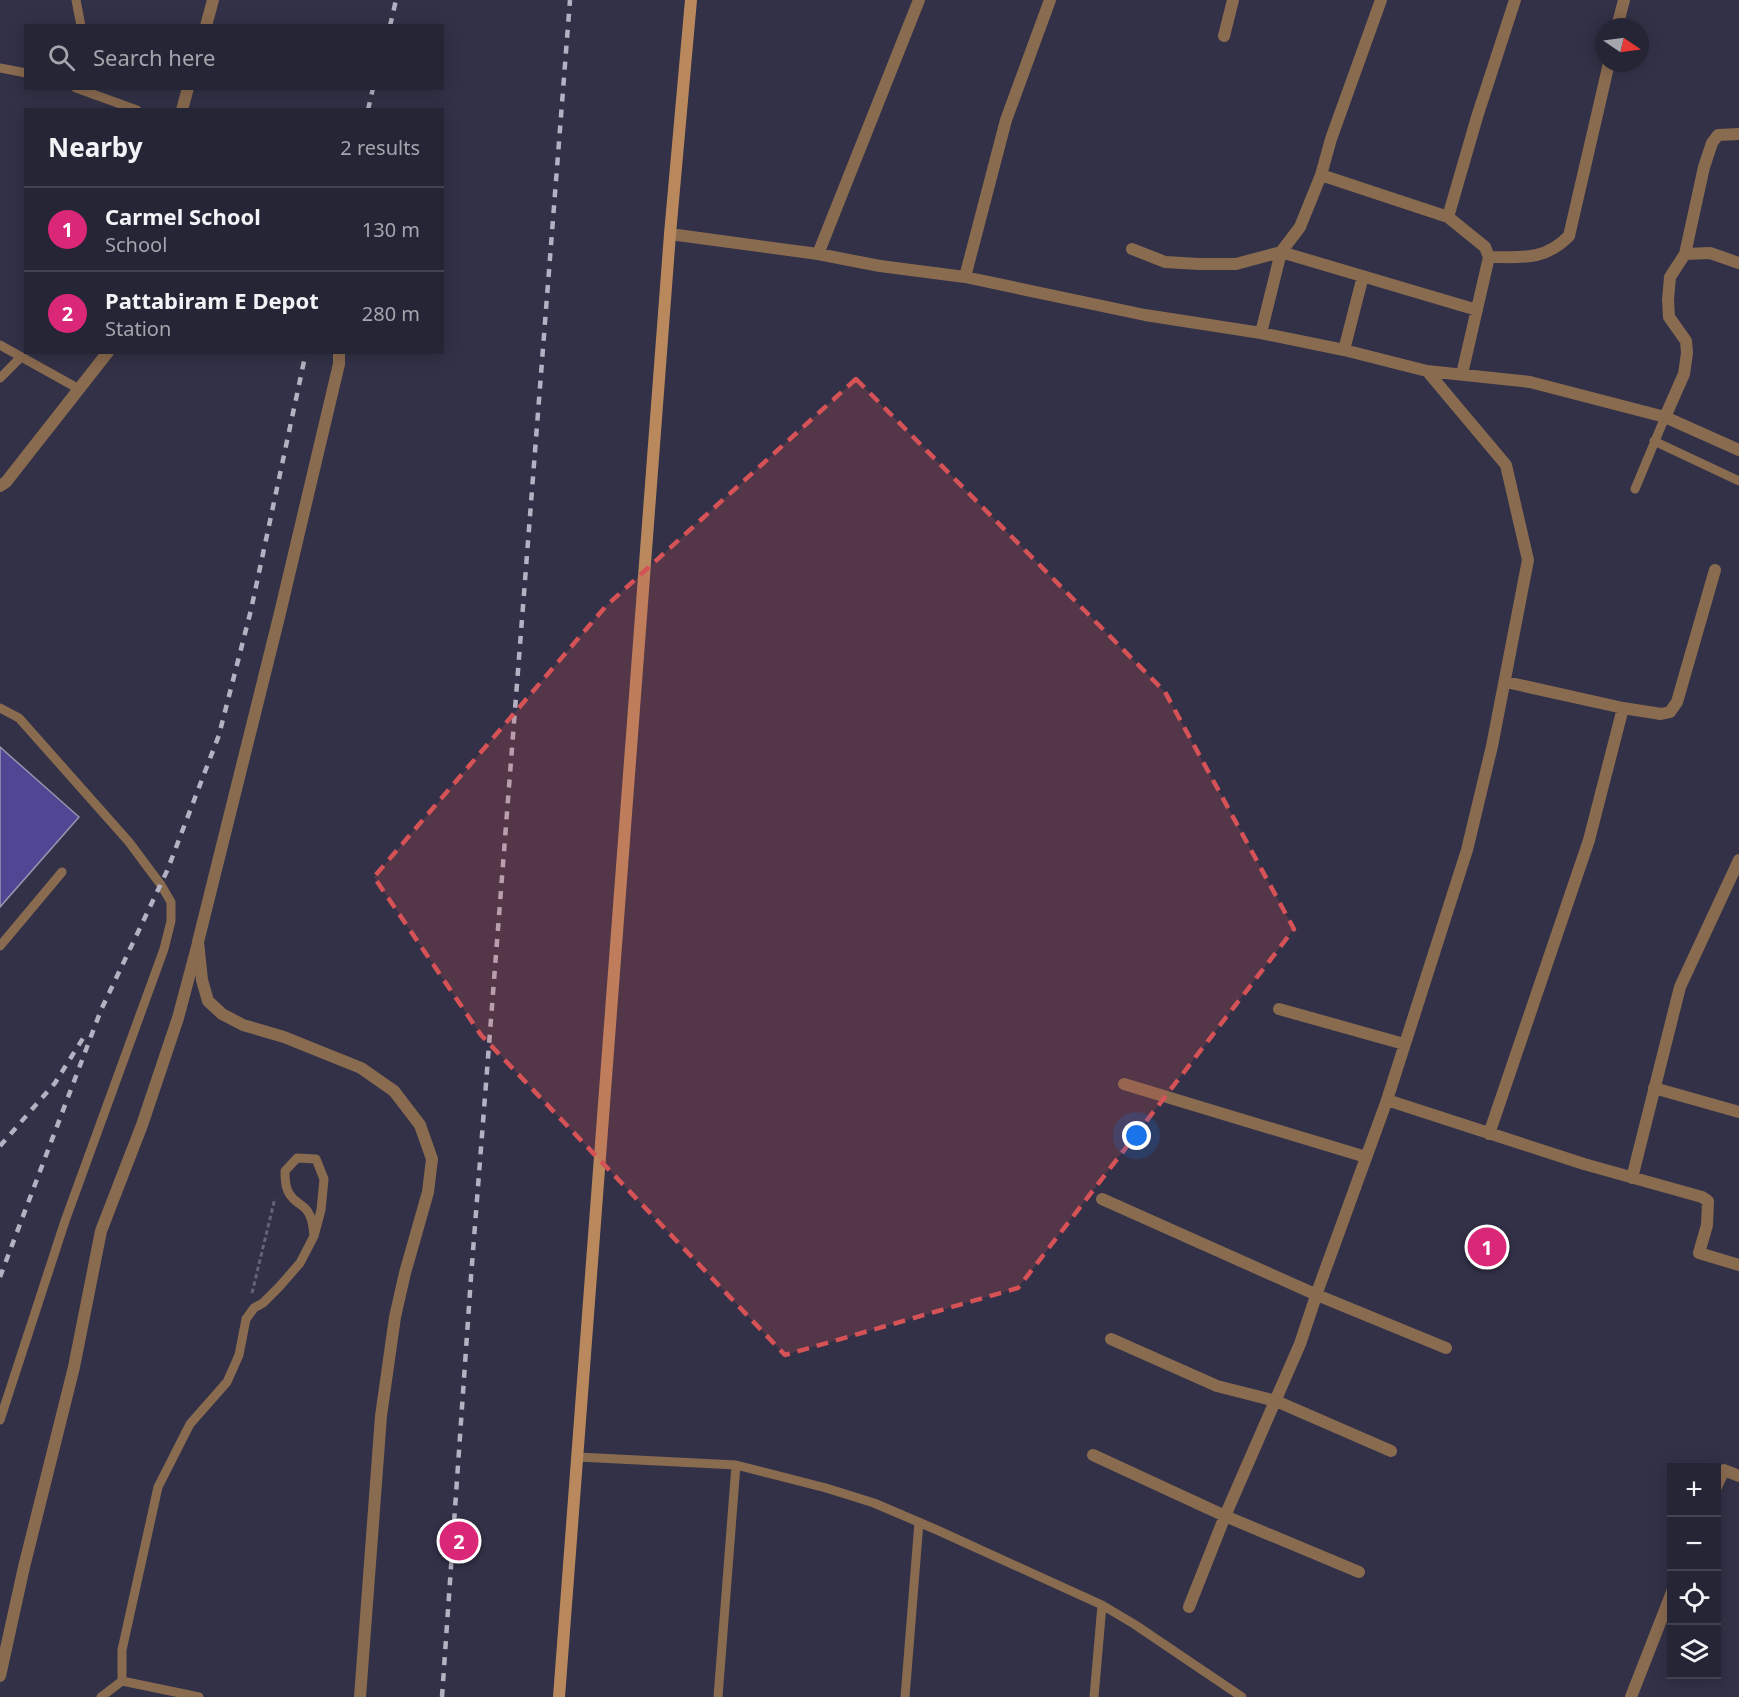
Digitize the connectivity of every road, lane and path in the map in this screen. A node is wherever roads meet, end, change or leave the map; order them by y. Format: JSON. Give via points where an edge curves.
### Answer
{"nodes":[{"id":1,"x":76,"y":0,"type":"edge"},
{"id":2,"x":213,"y":0,"type":"edge"},
{"id":3,"x":692,"y":0,"type":"edge"},
{"id":4,"x":920,"y":0,"type":"edge"},
{"id":5,"x":1050,"y":0,"type":"edge"},
{"id":6,"x":1233,"y":0,"type":"edge"},
{"id":7,"x":1381,"y":0,"type":"edge"},
{"id":8,"x":1515,"y":0,"type":"edge"},
{"id":9,"x":1624,"y":0,"type":"edge"},
{"id":10,"x":1619,"y":18,"type":"edge"},
{"id":11,"x":81,"y":24,"type":"edge"},
{"id":12,"x":207,"y":24,"type":"edge"},
{"id":13,"x":1224,"y":36,"type":"dead end"},
{"id":14,"x":0,"y":68,"type":"edge"},
{"id":15,"x":1607,"y":72,"type":"edge"},
{"id":16,"x":24,"y":73,"type":"edge"},
{"id":17,"x":187,"y":90,"type":"edge"},
{"id":18,"x":97,"y":92,"type":"edge"},
{"id":19,"x":133,"y":108,"type":"edge"},
{"id":20,"x":183,"y":108,"type":"edge"},
{"id":21,"x":1739,"y":134,"type":"edge"},
{"id":22,"x":1321,"y":175,"type":"junction"},
{"id":23,"x":1448,"y":217,"type":"junction"},
{"id":24,"x":670,"y":234,"type":"junction"},
{"id":25,"x":1132,"y":249,"type":"dead end"},
{"id":26,"x":1281,"y":252,"type":"junction"},
{"id":27,"x":818,"y":254,"type":"junction"},
{"id":28,"x":1685,"y":255,"type":"junction"},
{"id":29,"x":1489,"y":257,"type":"junction"},
{"id":30,"x":1739,"y":263,"type":"edge"},
{"id":31,"x":1363,"y":276,"type":"junction"},
{"id":32,"x":965,"y":277,"type":"junction"},
{"id":33,"x":1477,"y":310,"type":"junction"},
{"id":34,"x":1261,"y":333,"type":"junction"},
{"id":35,"x":0,"y":345,"type":"edge"},
{"id":36,"x":1344,"y":350,"type":"junction"},
{"id":37,"x":107,"y":354,"type":"edge"},
{"id":38,"x":339,"y":354,"type":"edge"},
{"id":39,"x":21,"y":357,"type":"junction"},
{"id":40,"x":1427,"y":371,"type":"junction"},
{"id":41,"x":1462,"y":374,"type":"junction"},
{"id":42,"x":0,"y":378,"type":"edge"},
{"id":43,"x":79,"y":389,"type":"junction"},
{"id":44,"x":1665,"y":417,"type":"junction"},
{"id":45,"x":1654,"y":441,"type":"junction"},
{"id":46,"x":1739,"y":450,"type":"edge"},
{"id":47,"x":1739,"y":481,"type":"edge"},
{"id":48,"x":0,"y":486,"type":"edge"},
{"id":49,"x":1635,"y":489,"type":"dead end"},
{"id":50,"x":1715,"y":570,"type":"dead end"},
{"id":51,"x":1506,"y":682,"type":"junction"},
{"id":52,"x":0,"y":708,"type":"edge"},
{"id":53,"x":1623,"y":708,"type":"junction"},
{"id":54,"x":1739,"y":860,"type":"edge"},
{"id":55,"x":62,"y":872,"type":"dead end"},
{"id":56,"x":198,"y":942,"type":"junction"},
{"id":57,"x":0,"y":946,"type":"edge"},
{"id":58,"x":1279,"y":1009,"type":"dead end"},
{"id":59,"x":1404,"y":1044,"type":"junction"},
{"id":60,"x":1124,"y":1084,"type":"dead end"},
{"id":61,"x":1654,"y":1088,"type":"junction"},
{"id":62,"x":1387,"y":1100,"type":"junction"},
{"id":63,"x":1739,"y":1112,"type":"edge"},
{"id":64,"x":1489,"y":1134,"type":"junction"},
{"id":65,"x":1366,"y":1157,"type":"junction"},
{"id":66,"x":285,"y":1171,"type":"junction"},
{"id":67,"x":1632,"y":1178,"type":"junction"},
{"id":68,"x":1102,"y":1199,"type":"dead end"},
{"id":69,"x":314,"y":1236,"type":"junction"},
{"id":70,"x":1739,"y":1265,"type":"edge"},
{"id":71,"x":1317,"y":1295,"type":"junction"},
{"id":72,"x":246,"y":1319,"type":"junction"},
{"id":73,"x":1111,"y":1339,"type":"dead end"},
{"id":74,"x":1446,"y":1348,"type":"dead end"},
{"id":75,"x":1275,"y":1401,"type":"junction"},
{"id":76,"x":0,"y":1419,"type":"edge"},
{"id":77,"x":1391,"y":1451,"type":"dead end"},
{"id":78,"x":1093,"y":1455,"type":"dead end"},
{"id":79,"x":578,"y":1457,"type":"junction"},
{"id":80,"x":736,"y":1465,"type":"junction"},
{"id":81,"x":1721,"y":1476,"type":"edge"},
{"id":82,"x":1739,"y":1476,"type":"edge"},
{"id":83,"x":1225,"y":1516,"type":"junction"},
{"id":84,"x":919,"y":1522,"type":"junction"},
{"id":85,"x":1359,"y":1572,"type":"dead end"},
{"id":86,"x":1667,"y":1602,"type":"edge"},
{"id":87,"x":1102,"y":1605,"type":"junction"},
{"id":88,"x":1189,"y":1607,"type":"dead end"},
{"id":89,"x":0,"y":1676,"type":"edge"},
{"id":90,"x":122,"y":1681,"type":"junction"},
{"id":91,"x":101,"y":1697,"type":"edge"},
{"id":92,"x":199,"y":1697,"type":"edge"},
{"id":93,"x":360,"y":1697,"type":"edge"},
{"id":94,"x":559,"y":1697,"type":"edge"},
{"id":95,"x":718,"y":1697,"type":"edge"},
{"id":96,"x":904,"y":1697,"type":"edge"},
{"id":97,"x":1094,"y":1697,"type":"edge"},
{"id":98,"x":1242,"y":1697,"type":"edge"},
{"id":99,"x":1631,"y":1697,"type":"edge"}],
"edges":[{"from":1,"to":11,"type":"lane"},
{"from":2,"to":12,"type":"street"},
{"from":3,"to":24,"type":"main road"},
{"from":4,"to":27,"type":"street"},
{"from":5,"to":32,"type":"street","via":[[1006,120]]},
{"from":6,"to":13,"type":"street"},
{"from":7,"to":22,"type":"street"},
{"from":8,"to":23,"type":"street"},
{"from":9,"to":10,"type":"street"},
{"from":14,"to":16,"type":"lane"},
{"from":15,"to":29,"type":"street","via":[[1569,236],[1557,248],[1536,256]]},
{"from":17,"to":20,"type":"street"},
{"from":18,"to":19,"type":"lane"},
{"from":21,"to":28,"type":"street","via":[[1718,135],[1712,143]]},
{"from":22,"to":23,"type":"street"},
{"from":22,"to":26,"type":"street","via":[[1300,227]]},
{"from":23,"to":29,"type":"street","via":[[1485,247]]},
{"from":24,"to":27,"type":"street"},
{"from":24,"to":79,"type":"main road"},
{"from":25,"to":26,"type":"street","via":[[1165,262],[1199,264],[1236,264]]},
{"from":26,"to":31,"type":"street"},
{"from":26,"to":34,"type":"street"},
{"from":27,"to":32,"type":"street"},
{"from":28,"to":30,"type":"street","via":[[1710,253]]},
{"from":28,"to":44,"type":"street","via":[[1670,277],[1668,300],[1669,317],[1686,341],[1687,353],[1684,374]]},
{"from":29,"to":33,"type":"street"},
{"from":31,"to":33,"type":"street"},
{"from":31,"to":36,"type":"street"},
{"from":32,"to":34,"type":"street","via":[[1145,315]]},
{"from":33,"to":41,"type":"street"},
{"from":34,"to":36,"type":"street"},
{"from":35,"to":39,"type":"lane"},
{"from":36,"to":40,"type":"street"},
{"from":37,"to":43,"type":"street"},
{"from":38,"to":56,"type":"street"},
{"from":39,"to":42,"type":"lane"},
{"from":39,"to":43,"type":"lane"},
{"from":40,"to":41,"type":"street"},
{"from":40,"to":51,"type":"street","via":[[1506,465],[1528,560]]},
{"from":41,"to":44,"type":"street","via":[[1530,382]]},
{"from":43,"to":48,"type":"street"},
{"from":44,"to":45,"type":"lane"},
{"from":44,"to":46,"type":"street"},
{"from":45,"to":47,"type":"lane"},
{"from":45,"to":49,"type":"lane"},
{"from":50,"to":53,"type":"street","via":[[1677,702],[1661,714]]},
{"from":51,"to":53,"type":"street"},
{"from":51,"to":59,"type":"street","via":[[1467,850]]},
{"from":52,"to":76,"type":"lane","via":[[19,718],[129,842],[171,902],[171,921]]},
{"from":53,"to":64,"type":"street","via":[[1589,840]]},
{"from":54,"to":61,"type":"street","via":[[1680,987]]},
{"from":55,"to":57,"type":"lane"},
{"from":56,"to":89,"type":"street","via":[[178,1018],[101,1231],[74,1367]]},
{"from":56,"to":93,"type":"street","via":[[208,1001],[222,1014],[361,1068],[394,1091],[420,1125],[432,1159],[428,1192],[395,1317],[381,1416]]},
{"from":58,"to":59,"type":"street"},
{"from":59,"to":62,"type":"street"},
{"from":60,"to":65,"type":"street"},
{"from":61,"to":63,"type":"street"},
{"from":61,"to":67,"type":"street"},
{"from":62,"to":64,"type":"street"},
{"from":62,"to":65,"type":"street"},
{"from":64,"to":67,"type":"street"},
{"from":65,"to":71,"type":"street"},
{"from":66,"to":69,"type":"lane","via":[[287,1191],[308,1211]]},
{"from":66,"to":69,"type":"lane","via":[[297,1158],[316,1159],[324,1179]]},
{"from":66,"to":72,"type":"path"},
{"from":67,"to":70,"type":"street","via":[[1702,1197],[1708,1202],[1707,1225],[1699,1253]]},
{"from":68,"to":71,"type":"street"},
{"from":69,"to":72,"type":"lane","via":[[300,1263]]},
{"from":71,"to":74,"type":"street"},
{"from":71,"to":75,"type":"street"},
{"from":72,"to":90,"type":"lane","via":[[239,1355],[227,1382],[190,1424],[158,1487],[122,1650]]},
{"from":73,"to":75,"type":"street","via":[[1217,1386]]},
{"from":75,"to":77,"type":"street"},
{"from":75,"to":83,"type":"street"},
{"from":78,"to":83,"type":"street"},
{"from":79,"to":80,"type":"lane"},
{"from":79,"to":94,"type":"main road"},
{"from":80,"to":84,"type":"lane","via":[[826,1488]]},
{"from":80,"to":95,"type":"lane"},
{"from":81,"to":82,"type":"street","via":[[1724,1470]]},
{"from":83,"to":85,"type":"street"},
{"from":83,"to":88,"type":"street"},
{"from":84,"to":87,"type":"lane"},
{"from":84,"to":96,"type":"lane"},
{"from":86,"to":99,"type":"street"},
{"from":87,"to":97,"type":"lane"},
{"from":87,"to":98,"type":"lane"},
{"from":90,"to":91,"type":"lane"},
{"from":90,"to":92,"type":"lane"}]}
